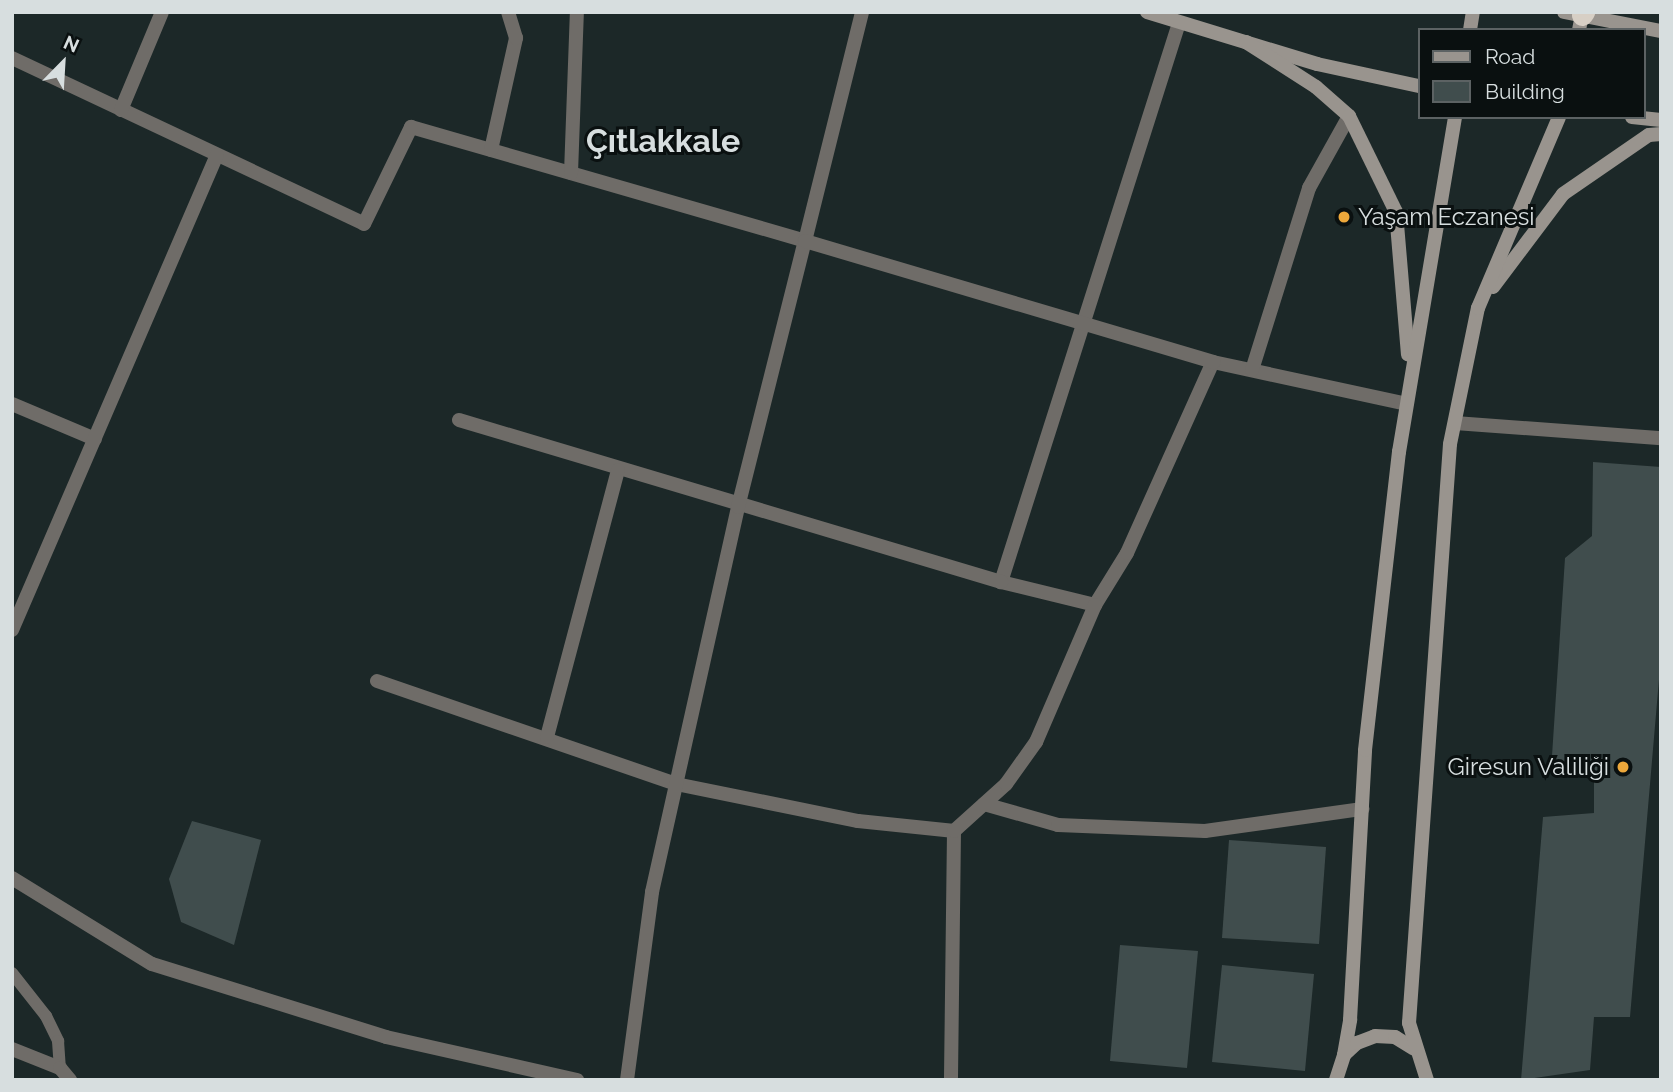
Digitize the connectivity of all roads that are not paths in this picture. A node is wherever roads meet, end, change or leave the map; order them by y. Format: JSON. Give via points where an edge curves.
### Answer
{"nodes":[{"id":1,"x":162,"y":12,"type":"edge"},
{"id":2,"x":508,"y":12,"type":"edge"},
{"id":3,"x":577,"y":12,"type":"edge"},
{"id":4,"x":862,"y":12,"type":"edge"},
{"id":5,"x":1147,"y":12,"type":"edge"},
{"id":6,"x":1577,"y":17,"type":"edge"},
{"id":7,"x":1179,"y":23,"type":"junction"},
{"id":8,"x":1643,"y":28,"type":"edge"},
{"id":9,"x":1246,"y":42,"type":"junction"},
{"id":10,"x":12,"y":58,"type":"edge"},
{"id":11,"x":1418,"y":86,"type":"edge"},
{"id":12,"x":121,"y":110,"type":"junction"},
{"id":13,"x":1349,"y":116,"type":"junction"},
{"id":14,"x":1455,"y":119,"type":"edge"},
{"id":15,"x":1558,"y":119,"type":"edge"},
{"id":16,"x":1661,"y":134,"type":"edge"},
{"id":17,"x":491,"y":150,"type":"junction"},
{"id":18,"x":217,"y":155,"type":"junction"},
{"id":19,"x":571,"y":173,"type":"junction"},
{"id":20,"x":804,"y":241,"type":"junction"},
{"id":21,"x":1478,"y":308,"type":"junction"},
{"id":22,"x":1085,"y":321,"type":"junction"},
{"id":23,"x":1213,"y":362,"type":"junction"},
{"id":24,"x":1252,"y":370,"type":"junction"},
{"id":25,"x":1410,"y":376,"type":"junction"},
{"id":26,"x":12,"y":404,"type":"edge"},
{"id":27,"x":1407,"y":404,"type":"junction"},
{"id":28,"x":459,"y":420,"type":"dead end"},
{"id":29,"x":1455,"y":424,"type":"junction"},
{"id":30,"x":1661,"y":438,"type":"edge"},
{"id":31,"x":95,"y":439,"type":"junction"},
{"id":32,"x":618,"y":470,"type":"junction"},
{"id":33,"x":738,"y":507,"type":"junction"},
{"id":34,"x":1001,"y":582,"type":"junction"},
{"id":35,"x":1095,"y":605,"type":"junction"},
{"id":36,"x":12,"y":631,"type":"edge"},
{"id":37,"x":377,"y":681,"type":"dead end"},
{"id":38,"x":547,"y":737,"type":"junction"},
{"id":39,"x":676,"y":785,"type":"junction"},
{"id":40,"x":984,"y":804,"type":"junction"},
{"id":41,"x":1362,"y":809,"type":"junction"},
{"id":42,"x":954,"y":831,"type":"junction"},
{"id":43,"x":12,"y":878,"type":"edge"},
{"id":44,"x":12,"y":974,"type":"edge"},
{"id":45,"x":12,"y":1049,"type":"edge"},
{"id":46,"x":1414,"y":1049,"type":"junction"},
{"id":47,"x":1344,"y":1055,"type":"junction"},
{"id":48,"x":60,"y":1068,"type":"junction"},
{"id":49,"x":70,"y":1080,"type":"edge"},
{"id":50,"x":577,"y":1080,"type":"edge"},
{"id":51,"x":627,"y":1080,"type":"edge"},
{"id":52,"x":951,"y":1080,"type":"edge"},
{"id":53,"x":1336,"y":1080,"type":"edge"},
{"id":54,"x":1427,"y":1080,"type":"edge"}],
"edges":[{"from":1,"to":12,"type":"street"},
{"from":2,"to":17,"type":"street","via":[[516,38]]},
{"from":3,"to":19,"type":"street"},
{"from":4,"to":20,"type":"street"},
{"from":5,"to":7,"type":"street"},
{"from":6,"to":8,"type":"street"},
{"from":7,"to":9,"type":"street"},
{"from":7,"to":22,"type":"street"},
{"from":9,"to":11,"type":"street"},
{"from":9,"to":13,"type":"street","via":[[1316,87]]},
{"from":10,"to":12,"type":"street"},
{"from":12,"to":18,"type":"street"},
{"from":13,"to":24,"type":"street","via":[[1310,188]]},
{"from":13,"to":25,"type":"street","via":[[1396,212]]},
{"from":14,"to":25,"type":"street"},
{"from":15,"to":21,"type":"street"},
{"from":16,"to":21,"type":"street","via":[[1649,135],[1563,194]]},
{"from":17,"to":18,"type":"street","via":[[411,127],[364,224]]},
{"from":17,"to":19,"type":"street"},
{"from":18,"to":31,"type":"street"},
{"from":19,"to":20,"type":"street"},
{"from":20,"to":22,"type":"street"},
{"from":20,"to":33,"type":"street"},
{"from":21,"to":29,"type":"street"},
{"from":22,"to":23,"type":"street"},
{"from":22,"to":34,"type":"street"},
{"from":23,"to":24,"type":"street"},
{"from":23,"to":35,"type":"street","via":[[1127,553]]},
{"from":24,"to":27,"type":"street"},
{"from":25,"to":27,"type":"street"},
{"from":26,"to":31,"type":"street"},
{"from":27,"to":41,"type":"street"},
{"from":28,"to":32,"type":"street"},
{"from":29,"to":30,"type":"street"},
{"from":29,"to":46,"type":"street","via":[[1409,1023]]},
{"from":31,"to":36,"type":"street"},
{"from":32,"to":33,"type":"street"},
{"from":32,"to":38,"type":"street"},
{"from":33,"to":34,"type":"street"},
{"from":33,"to":39,"type":"street"},
{"from":34,"to":35,"type":"street"},
{"from":35,"to":40,"type":"street","via":[[1036,742],[1006,784]]},
{"from":37,"to":38,"type":"street"},
{"from":38,"to":39,"type":"street"},
{"from":39,"to":42,"type":"street","via":[[858,821]]},
{"from":39,"to":51,"type":"street","via":[[652,892]]},
{"from":40,"to":41,"type":"street","via":[[1058,825],[1205,831]]},
{"from":40,"to":42,"type":"street"},
{"from":41,"to":47,"type":"street"},
{"from":42,"to":52,"type":"street"},
{"from":43,"to":50,"type":"street","via":[[152,964],[386,1037]]},
{"from":44,"to":48,"type":"lane","via":[[46,1016],[58,1041]]},
{"from":45,"to":48,"type":"street"},
{"from":46,"to":47,"type":"street","via":[[1395,1037],[1375,1036]]},
{"from":46,"to":54,"type":"street"},
{"from":47,"to":53,"type":"street"},
{"from":48,"to":49,"type":"street"}]}
